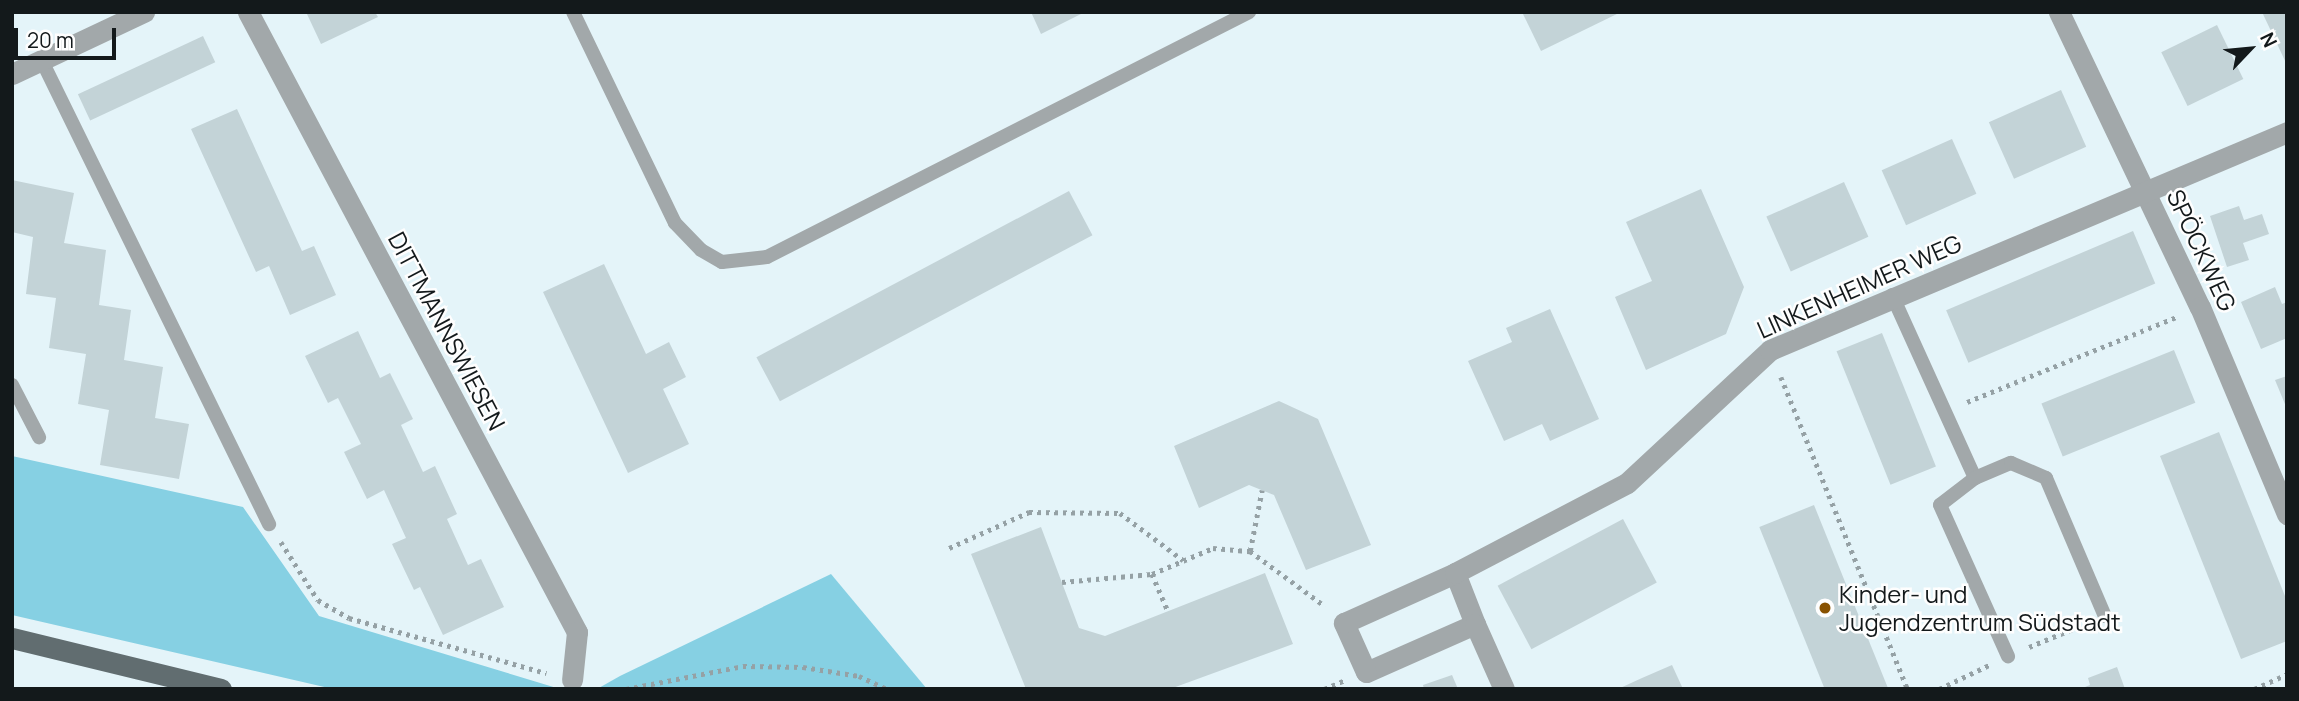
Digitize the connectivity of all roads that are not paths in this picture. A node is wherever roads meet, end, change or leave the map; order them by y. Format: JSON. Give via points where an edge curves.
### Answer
{"nodes":[{"id":1,"x":144,"y":12,"type":"edge"},
{"id":2,"x":248,"y":12,"type":"edge"},
{"id":3,"x":573,"y":12,"type":"edge"},
{"id":4,"x":1249,"y":12,"type":"edge"},
{"id":5,"x":2059,"y":12,"type":"edge"},
{"id":6,"x":41,"y":61,"type":"junction"},
{"id":7,"x":12,"y":74,"type":"edge"},
{"id":8,"x":2287,"y":132,"type":"edge"},
{"id":9,"x":2147,"y":194,"type":"junction"},
{"id":10,"x":1892,"y":295,"type":"junction"},
{"id":11,"x":12,"y":385,"type":"edge"},
{"id":12,"x":39,"y":437,"type":"dead end"},
{"id":13,"x":1975,"y":478,"type":"junction"},
{"id":14,"x":2287,"y":514,"type":"edge"},
{"id":15,"x":269,"y":524,"type":"road end"},
{"id":16,"x":1455,"y":573,"type":"junction"},
{"id":17,"x":2105,"y":616,"type":"dead end"},
{"id":18,"x":1475,"y":624,"type":"junction"},
{"id":19,"x":12,"y":638,"type":"edge"},
{"id":20,"x":2008,"y":656,"type":"dead end"},
{"id":21,"x":572,"y":680,"type":"road end"},
{"id":22,"x":221,"y":689,"type":"edge"},
{"id":23,"x":1504,"y":689,"type":"edge"}],
"edges":[{"from":1,"to":6,"type":"street"},
{"from":2,"to":21,"type":"street","name":"DITTMANNSWIESEN","via":[[577,632]]},
{"from":3,"to":4,"type":"lane","via":[[676,223],[701,250],[722,262],[767,257]]},
{"from":5,"to":9,"type":"street","name":"SPÖCKWEG"},
{"from":6,"to":7,"type":"street"},
{"from":6,"to":15,"type":"lane"},
{"from":8,"to":9,"type":"street","name":"LINKENHEIMER WEG"},
{"from":9,"to":10,"type":"street","name":"LINKENHEIMER WEG"},
{"from":9,"to":14,"type":"street","name":"SPÖCKWEG"},
{"from":10,"to":13,"type":"lane"},
{"from":10,"to":16,"type":"street","name":"LINKENHEIMER WEG","via":[[1770,350],[1627,483]]},
{"from":11,"to":12,"type":"lane"},
{"from":13,"to":17,"type":"lane","via":[[2011,463],[2046,478]]},
{"from":13,"to":20,"type":"lane","via":[[1940,505]]},
{"from":16,"to":18,"type":"street"},
{"from":16,"to":18,"type":"street","name":"LINKENHEIMER WEG","via":[[1344,623],[1366,672]]},
{"from":18,"to":23,"type":"street"},
{"from":19,"to":22,"type":"main road"}]}
